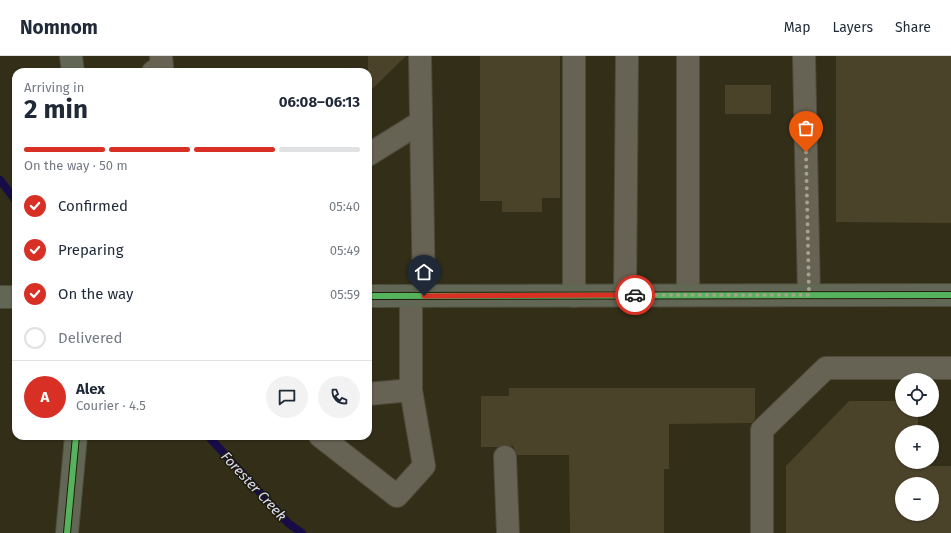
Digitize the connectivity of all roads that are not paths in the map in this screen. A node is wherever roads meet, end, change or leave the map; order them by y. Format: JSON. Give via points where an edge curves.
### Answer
{"nodes":[{"id":1,"x":71,"y":56,"type":"edge"},
{"id":2,"x":420,"y":56,"type":"edge"},
{"id":3,"x":574,"y":56,"type":"edge"},
{"id":4,"x":627,"y":56,"type":"edge"},
{"id":5,"x":688,"y":56,"type":"edge"},
{"id":6,"x":804,"y":56,"type":"edge"},
{"id":7,"x":72,"y":68,"type":"edge"},
{"id":8,"x":421,"y":122,"type":"junction"},
{"id":9,"x":372,"y":153,"type":"edge"},
{"id":10,"x":624,"y":295,"type":"junction"},
{"id":11,"x":688,"y":295,"type":"junction"},
{"id":12,"x":809,"y":295,"type":"junction"},
{"id":13,"x":951,"y":295,"type":"edge"},
{"id":14,"x":372,"y":296,"type":"edge"},
{"id":15,"x":417,"y":296,"type":"junction"},
{"id":16,"x":574,"y":296,"type":"junction"},
{"id":17,"x":0,"y":297,"type":"edge"},
{"id":18,"x":12,"y":297,"type":"edge"},
{"id":19,"x":951,"y":368,"type":"edge"},
{"id":20,"x":411,"y":390,"type":"junction"},
{"id":21,"x":372,"y":394,"type":"edge"},
{"id":22,"x":76,"y":440,"type":"edge"},
{"id":23,"x":325,"y":440,"type":"edge"},
{"id":24,"x":505,"y":457,"type":"dead end"},
{"id":25,"x":67,"y":533,"type":"edge"},
{"id":26,"x":508,"y":533,"type":"edge"},
{"id":27,"x":762,"y":533,"type":"edge"}],
"edges":[{"from":1,"to":7,"type":"main road"},
{"from":2,"to":8,"type":"lane"},
{"from":3,"to":16,"type":"lane"},
{"from":4,"to":10,"type":"lane"},
{"from":5,"to":11,"type":"lane"},
{"from":6,"to":12,"type":"lane"},
{"from":8,"to":9,"type":"lane"},
{"from":8,"to":15,"type":"lane"},
{"from":10,"to":11,"type":"main road"},
{"from":10,"to":16,"type":"main road"},
{"from":11,"to":12,"type":"main road"},
{"from":12,"to":13,"type":"main road"},
{"from":14,"to":15,"type":"main road"},
{"from":15,"to":16,"type":"main road"},
{"from":15,"to":20,"type":"lane"},
{"from":17,"to":18,"type":"main road"},
{"from":19,"to":27,"type":"lane","via":[[826,368],[762,430]]},
{"from":20,"to":21,"type":"lane"},
{"from":20,"to":23,"type":"lane","via":[[424,466],[396,496]]},
{"from":22,"to":25,"type":"main road"},
{"from":24,"to":26,"type":"lane"}]}
